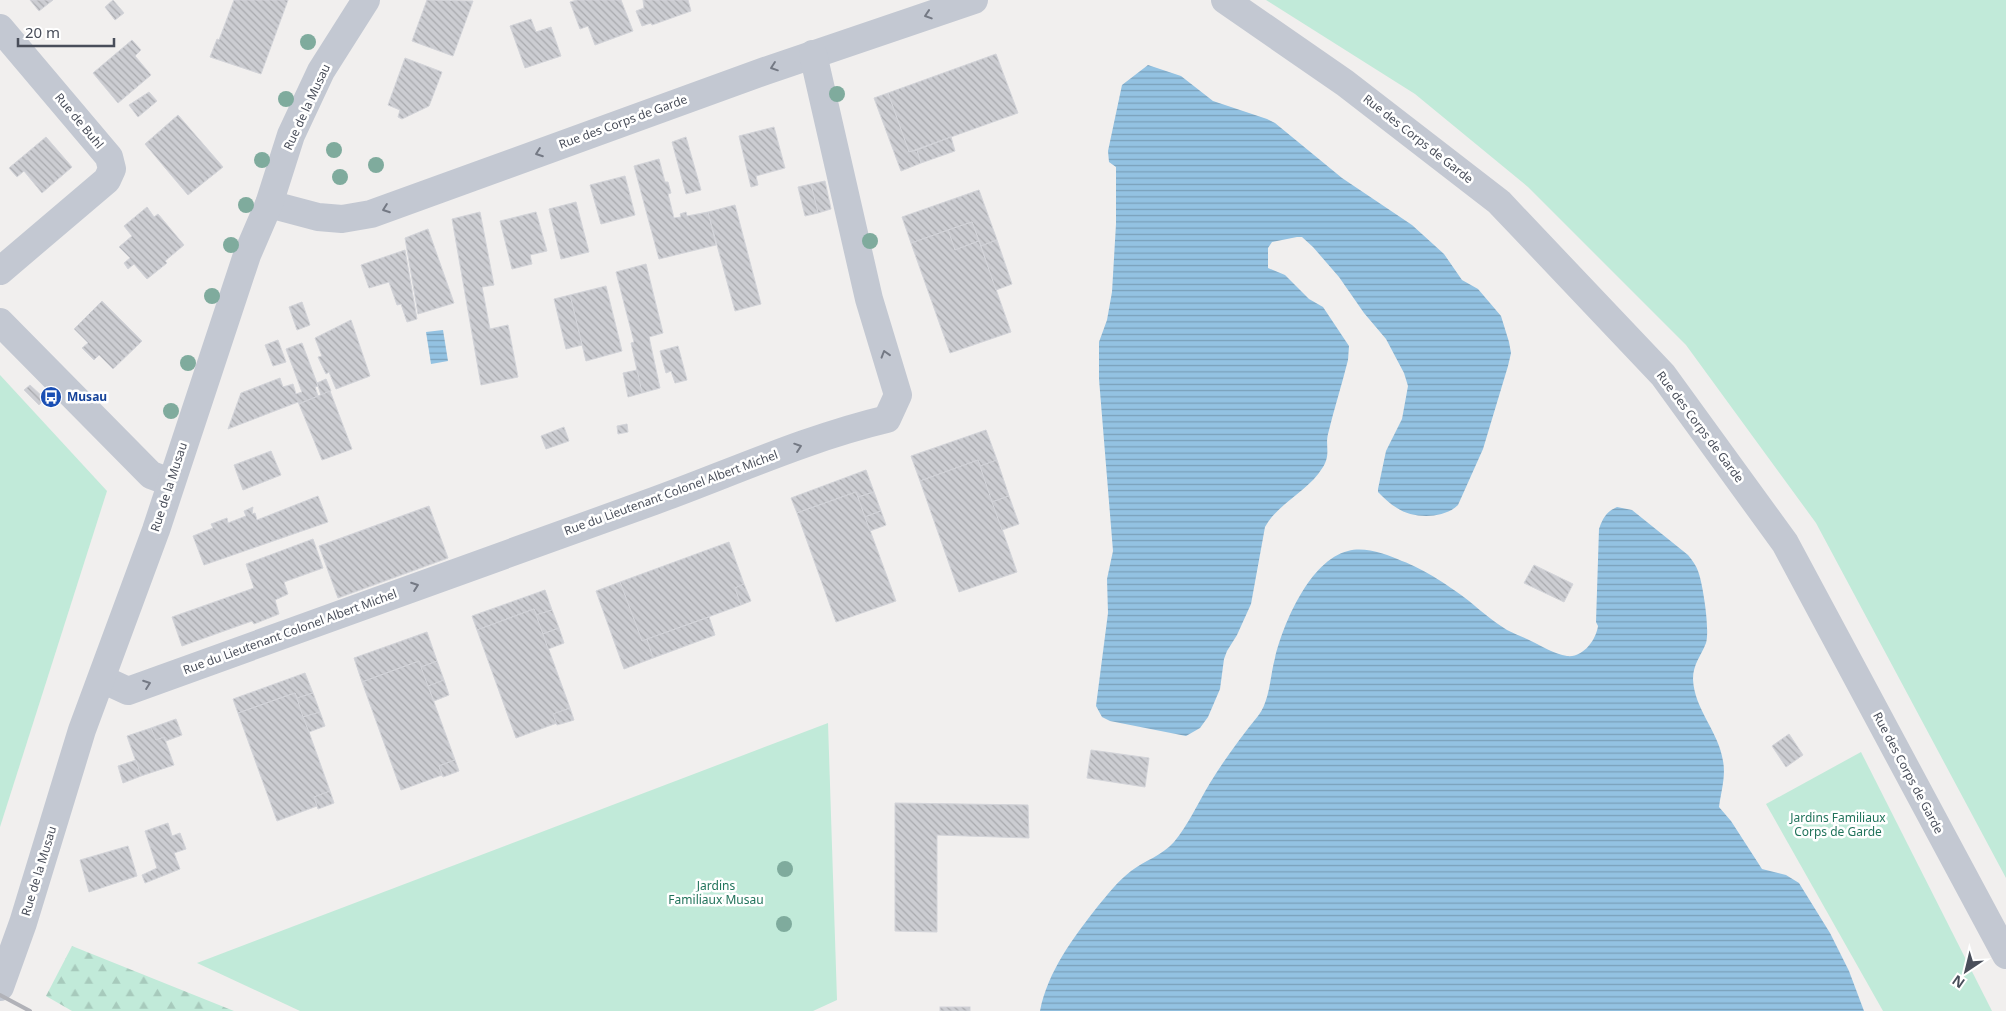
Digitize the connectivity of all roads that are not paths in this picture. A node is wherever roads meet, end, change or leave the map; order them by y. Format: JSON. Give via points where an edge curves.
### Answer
{"nodes":[{"id":1,"x":366,"y":0,"type":"edge"},
{"id":2,"x":974,"y":0,"type":"edge"},
{"id":3,"x":1225,"y":0,"type":"edge"},
{"id":4,"x":0,"y":28,"type":"edge"},
{"id":5,"x":813,"y":54,"type":"junction"},
{"id":6,"x":269,"y":204,"type":"junction"},
{"id":7,"x":0,"y":271,"type":"edge"},
{"id":8,"x":0,"y":322,"type":"edge"},
{"id":9,"x":170,"y":482,"type":"junction"},
{"id":10,"x":102,"y":679,"type":"junction"},
{"id":11,"x":2006,"y":956,"type":"edge"},
{"id":12,"x":0,"y":987,"type":"edge"}],
"edges":[{"from":1,"to":6,"type":"street","name":"Rue de la Musau","via":[[321,71],[292,135]]},
{"from":2,"to":5,"type":"street","name":"Rue des Corps de Garde","one_way":true},
{"from":3,"to":11,"type":"street","name":"Rue des Corps de Garde","via":[[1345,83],[1499,202],[1663,375],[1785,543]]},
{"from":4,"to":7,"type":"street","name":"Rue de Buhl","via":[[109,157],[112,169],[107,180]]},
{"from":5,"to":6,"type":"street","name":"Rue des Corps de Garde","one_way":true,"via":[[371,214],[342,219],[318,217]]},
{"from":10,"to":5,"type":"street","name":"Rue du Lieutenant Colonel Albert Michel","one_way":true,"via":[[128,691],[750,464],[857,426],[887,419],[898,395],[869,299]]},
{"from":6,"to":9,"type":"street","name":"Rue de la Musau","via":[[247,255]]},
{"from":8,"to":9,"type":"street","via":[[151,475]]},
{"from":9,"to":10,"type":"street","name":"Rue de la Musau"},
{"from":10,"to":12,"type":"street","name":"Rue de la Musau","via":[[82,730]]}]}
